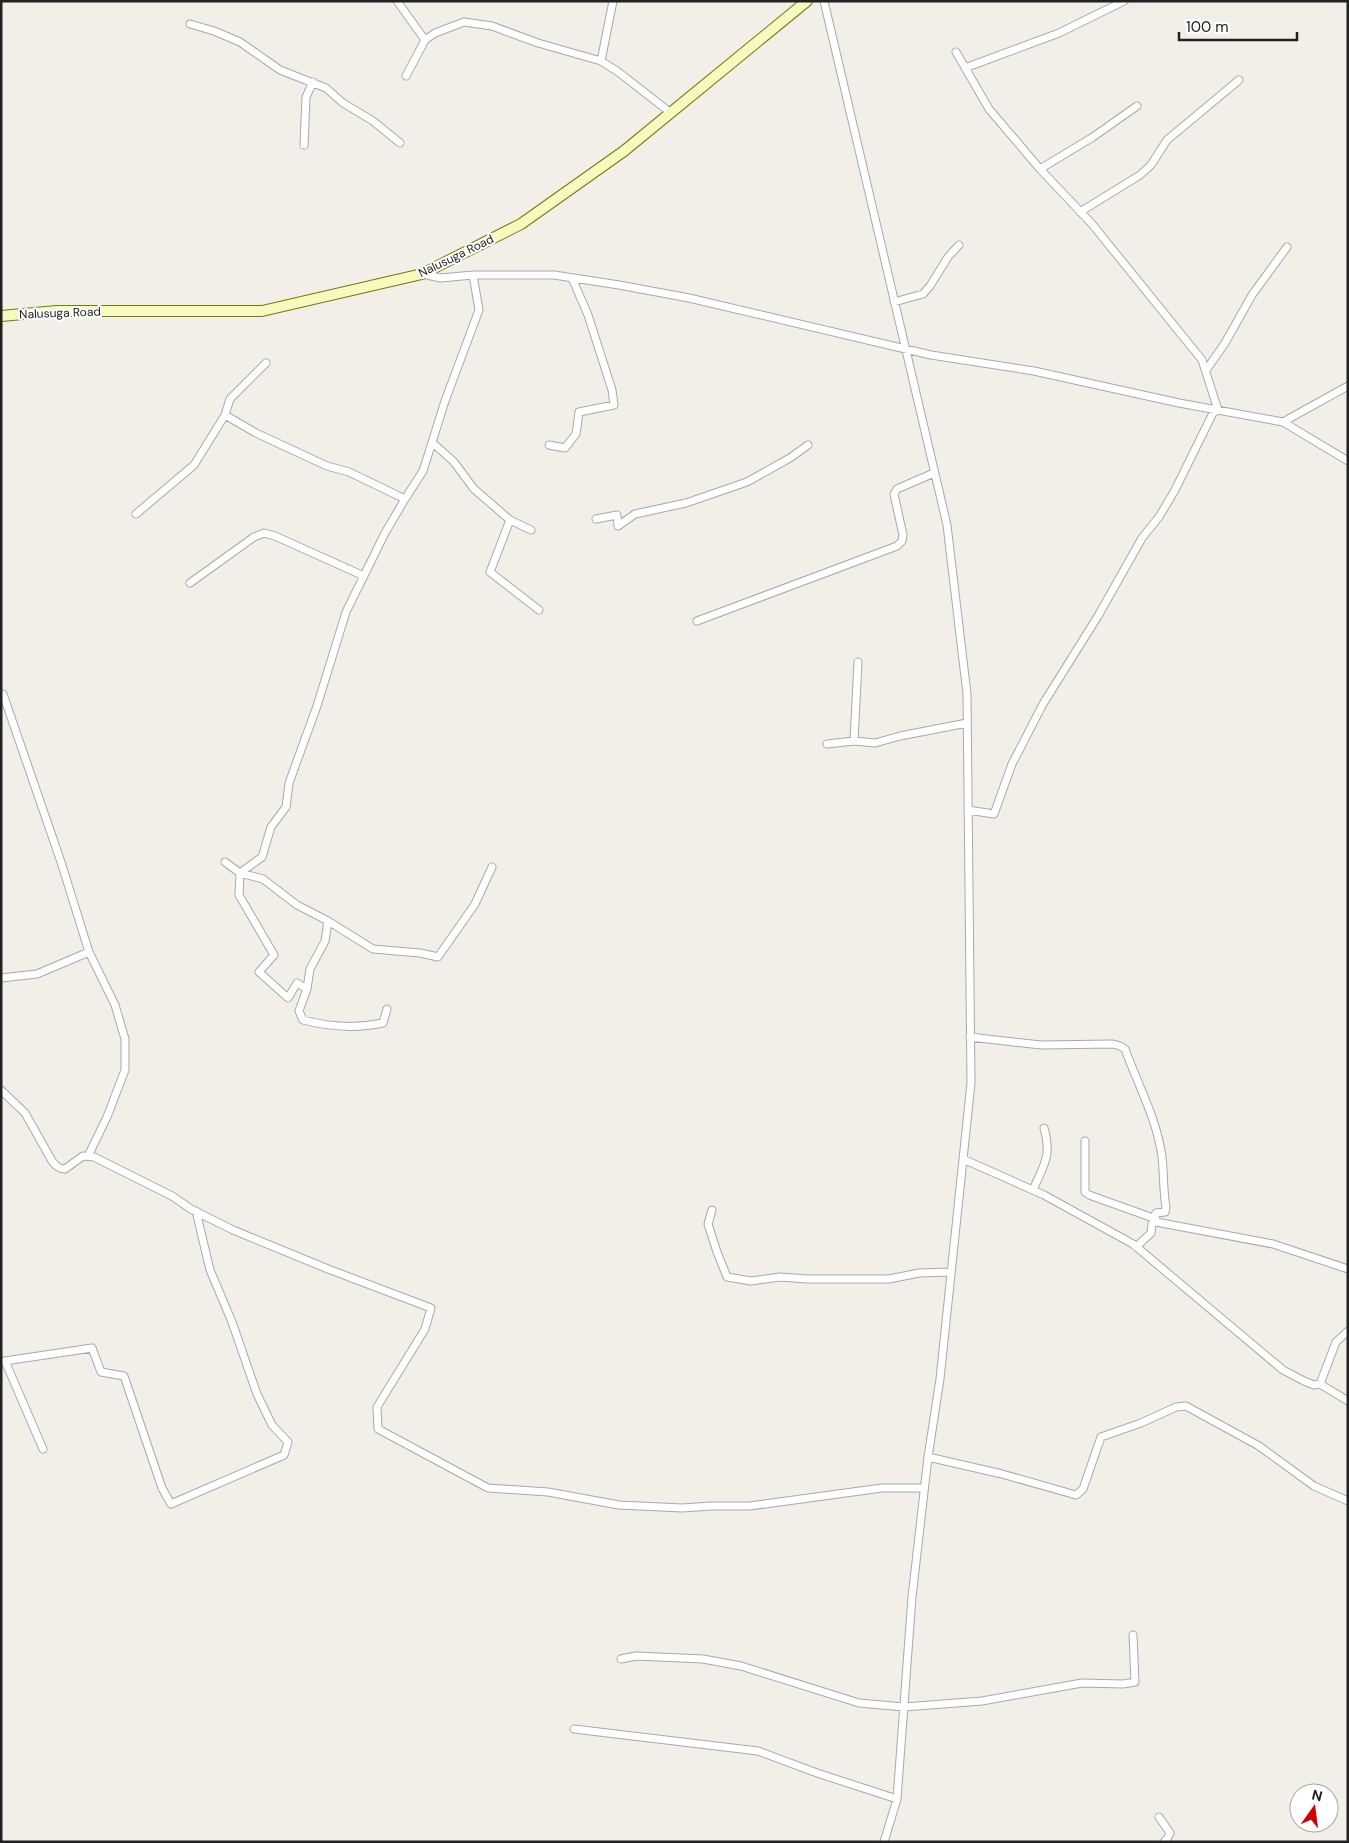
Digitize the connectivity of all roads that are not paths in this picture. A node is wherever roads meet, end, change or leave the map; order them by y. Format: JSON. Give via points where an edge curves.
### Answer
{"nodes":[{"id":1,"x":397,"y":1,"type":"edge"},
{"id":2,"x":613,"y":1,"type":"edge"},
{"id":3,"x":806,"y":1,"type":"edge"},
{"id":4,"x":824,"y":1,"type":"edge"},
{"id":5,"x":1124,"y":1,"type":"edge"},
{"id":6,"x":190,"y":24,"type":"dead end"},
{"id":7,"x":425,"y":40,"type":"junction"},
{"id":8,"x":956,"y":52,"type":"dead end"},
{"id":9,"x":601,"y":61,"type":"junction"},
{"id":10,"x":965,"y":68,"type":"junction"},
{"id":11,"x":406,"y":76,"type":"dead end"},
{"id":12,"x":1239,"y":80,"type":"dead end"},
{"id":13,"x":312,"y":82,"type":"junction"},
{"id":14,"x":1137,"y":106,"type":"dead end"},
{"id":15,"x":671,"y":113,"type":"junction"},
{"id":16,"x":400,"y":143,"type":"dead end"},
{"id":17,"x":304,"y":145,"type":"dead end"},
{"id":18,"x":1040,"y":169,"type":"junction"},
{"id":19,"x":1080,"y":212,"type":"junction"},
{"id":20,"x":959,"y":245,"type":"dead end"},
{"id":21,"x":1287,"y":247,"type":"dead end"},
{"id":22,"x":422,"y":274,"type":"junction"},
{"id":23,"x":473,"y":275,"type":"junction"},
{"id":24,"x":572,"y":278,"type":"junction"},
{"id":25,"x":894,"y":302,"type":"junction"},
{"id":26,"x":1,"y":316,"type":"edge"},
{"id":27,"x":905,"y":348,"type":"junction"},
{"id":28,"x":266,"y":362,"type":"dead end"},
{"id":29,"x":1206,"y":369,"type":"junction"},
{"id":30,"x":1348,"y":386,"type":"edge"},
{"id":31,"x":1218,"y":410,"type":"junction"},
{"id":32,"x":225,"y":415,"type":"junction"},
{"id":33,"x":1283,"y":422,"type":"junction"},
{"id":34,"x":433,"y":443,"type":"junction"},
{"id":35,"x":549,"y":445,"type":"dead end"},
{"id":36,"x":808,"y":445,"type":"dead end"},
{"id":37,"x":1348,"y":461,"type":"edge"},
{"id":38,"x":934,"y":473,"type":"junction"},
{"id":39,"x":405,"y":498,"type":"junction"},
{"id":40,"x":136,"y":514,"type":"dead end"},
{"id":41,"x":596,"y":519,"type":"dead end"},
{"id":42,"x":510,"y":520,"type":"junction"},
{"id":43,"x":532,"y":530,"type":"dead end"},
{"id":44,"x":364,"y":576,"type":"junction"},
{"id":45,"x":190,"y":583,"type":"dead end"},
{"id":46,"x":539,"y":610,"type":"dead end"},
{"id":47,"x":697,"y":620,"type":"dead end"},
{"id":48,"x":858,"y":662,"type":"dead end"},
{"id":49,"x":3,"y":694,"type":"dead end"},
{"id":50,"x":967,"y":723,"type":"junction"},
{"id":51,"x":854,"y":741,"type":"junction"},
{"id":52,"x":827,"y":744,"type":"dead end"},
{"id":53,"x":968,"y":810,"type":"junction"},
{"id":54,"x":224,"y":862,"type":"dead end"},
{"id":55,"x":492,"y":867,"type":"dead end"},
{"id":56,"x":240,"y":873,"type":"junction"},
{"id":57,"x":328,"y":921,"type":"junction"},
{"id":58,"x":89,"y":952,"type":"junction"},
{"id":59,"x":1,"y":978,"type":"edge"},
{"id":60,"x":307,"y":989,"type":"junction"},
{"id":61,"x":387,"y":1009,"type":"dead end"},
{"id":62,"x":970,"y":1037,"type":"junction"},
{"id":63,"x":1,"y":1090,"type":"edge"},
{"id":64,"x":1044,"y":1128,"type":"dead end"},
{"id":65,"x":1085,"y":1140,"type":"dead end"},
{"id":66,"x":88,"y":1156,"type":"junction"},
{"id":67,"x":963,"y":1159,"type":"junction"},
{"id":68,"x":1033,"y":1190,"type":"junction"},
{"id":69,"x":712,"y":1210,"type":"dead end"},
{"id":70,"x":196,"y":1212,"type":"junction"},
{"id":71,"x":1155,"y":1220,"type":"junction"},
{"id":72,"x":1136,"y":1247,"type":"junction"},
{"id":73,"x":1348,"y":1269,"type":"edge"},
{"id":74,"x":951,"y":1272,"type":"junction"},
{"id":75,"x":1348,"y":1331,"type":"edge"},
{"id":76,"x":1320,"y":1384,"type":"junction"},
{"id":77,"x":1348,"y":1401,"type":"edge"},
{"id":78,"x":43,"y":1449,"type":"dead end"},
{"id":79,"x":928,"y":1457,"type":"junction"},
{"id":80,"x":920,"y":1488,"type":"dead end"},
{"id":81,"x":1348,"y":1501,"type":"edge"},
{"id":82,"x":1132,"y":1636,"type":"dead end"},
{"id":83,"x":621,"y":1659,"type":"dead end"},
{"id":84,"x":904,"y":1708,"type":"junction"},
{"id":85,"x":574,"y":1730,"type":"dead end"},
{"id":86,"x":898,"y":1799,"type":"junction"},
{"id":87,"x":1159,"y":1817,"type":"dead end"},
{"id":88,"x":884,"y":1842,"type":"edge"},
{"id":89,"x":1164,"y":1842,"type":"edge"}],
"edges":[{"from":1,"to":7,"type":"street"},
{"from":2,"to":9,"type":"street"},
{"from":3,"to":15,"type":"street","name":"Nalusuga Road"},
{"from":4,"to":25,"type":"street"},
{"from":5,"to":10,"type":"street","via":[[1059,33]]},
{"from":6,"to":13,"type":"street","via":[[235,40],[280,70]]},
{"from":7,"to":9,"type":"street","via":[[464,22],[492,26]]},
{"from":7,"to":11,"type":"street"},
{"from":8,"to":10,"type":"street"},
{"from":9,"to":15,"type":"street"},
{"from":10,"to":18,"type":"street","via":[[989,109]]},
{"from":12,"to":19,"type":"street","via":[[1167,140],[1151,165],[1140,175]]},
{"from":13,"to":16,"type":"street","via":[[326,88]]},
{"from":13,"to":17,"type":"street","via":[[306,97]]},
{"from":14,"to":18,"type":"street"},
{"from":15,"to":22,"type":"street","name":"Nalusuga Road","via":[[522,224]]},
{"from":18,"to":19,"type":"street"},
{"from":19,"to":29,"type":"street","via":[[1202,360]]},
{"from":20,"to":25,"type":"street","via":[[923,294]]},
{"from":21,"to":29,"type":"street","via":[[1252,295]]},
{"from":22,"to":23,"type":"street","via":[[441,278]]},
{"from":22,"to":26,"type":"street","name":"Nalusuga Road","via":[[262,311],[57,311]]},
{"from":23,"to":24,"type":"street"},
{"from":23,"to":34,"type":"street","via":[[480,310],[445,401]]},
{"from":24,"to":27,"type":"street","via":[[689,298]]},
{"from":24,"to":35,"type":"street","via":[[588,315],[614,405],[579,412],[576,434],[565,448]]},
{"from":25,"to":27,"type":"street"},
{"from":27,"to":31,"type":"street","via":[[966,362],[1034,371]]},
{"from":27,"to":38,"type":"street"},
{"from":28,"to":32,"type":"street","via":[[230,399]]},
{"from":29,"to":31,"type":"street"},
{"from":30,"to":33,"type":"street"},
{"from":31,"to":33,"type":"street"},
{"from":31,"to":53,"type":"street","via":[[1213,413],[1159,517],[1142,538],[1043,704],[1012,764],[994,814]]},
{"from":32,"to":39,"type":"street","via":[[327,466],[349,472]]},
{"from":32,"to":40,"type":"street","via":[[194,465]]},
{"from":33,"to":37,"type":"street"},
{"from":34,"to":39,"type":"street","via":[[423,472]]},
{"from":34,"to":42,"type":"street","via":[[454,462],[474,489]]},
{"from":36,"to":41,"type":"street","via":[[747,482],[686,503],[635,514],[618,526],[617,514]]},
{"from":38,"to":47,"type":"street","via":[[897,489],[894,494],[903,535],[897,546]]},
{"from":38,"to":50,"type":"street","via":[[946,525],[967,694]]},
{"from":39,"to":44,"type":"street"},
{"from":42,"to":43,"type":"street"},
{"from":42,"to":46,"type":"street","via":[[490,572]]},
{"from":44,"to":45,"type":"street","via":[[264,533]]},
{"from":44,"to":56,"type":"street","via":[[346,612],[290,783],[286,807],[270,827],[262,857]]},
{"from":48,"to":51,"type":"street"},
{"from":49,"to":58,"type":"street"},
{"from":50,"to":51,"type":"street","via":[[875,743]]},
{"from":50,"to":53,"type":"street"},
{"from":51,"to":52,"type":"street"},
{"from":53,"to":62,"type":"street"},
{"from":54,"to":56,"type":"street"},
{"from":55,"to":57,"type":"street","via":[[475,904],[438,957],[373,949]]},
{"from":56,"to":57,"type":"street","via":[[263,879],[297,905]]},
{"from":56,"to":60,"type":"street","via":[[239,895],[274,955],[259,972],[288,998],[297,983]]},
{"from":57,"to":60,"type":"street","via":[[325,942],[310,969]]},
{"from":58,"to":59,"type":"street","via":[[37,974]]},
{"from":58,"to":66,"type":"street","via":[[115,1005],[125,1039],[125,1070]]},
{"from":60,"to":61,"type":"street","via":[[299,1011],[303,1020],[327,1026],[383,1024]]},
{"from":62,"to":67,"type":"street","via":[[971,1083]]},
{"from":62,"to":71,"type":"street","via":[[1042,1046],[1113,1044],[1125,1049],[1151,1113],[1162,1157],[1166,1207],[1165,1212],[1156,1213]]},
{"from":63,"to":66,"type":"street","via":[[24,1113],[56,1166],[65,1169]]},
{"from":64,"to":68,"type":"street","via":[[1048,1155]]},
{"from":65,"to":71,"type":"street","via":[[1085,1192]]},
{"from":66,"to":70,"type":"street","via":[[172,1196]]},
{"from":67,"to":68,"type":"street"},
{"from":67,"to":74,"type":"street"},
{"from":68,"to":72,"type":"street"},
{"from":69,"to":74,"type":"street","via":[[708,1224],[727,1276],[751,1281],[780,1277],[889,1279],[919,1273]]},
{"from":70,"to":78,"type":"street","via":[[210,1270],[257,1394],[272,1425],[288,1442],[284,1455],[170,1504],[124,1376],[101,1372],[92,1348],[5,1361]]},
{"from":70,"to":80,"type":"street","via":[[278,1249],[431,1308],[425,1329],[378,1407],[378,1429],[488,1488],[548,1492],[619,1505],[682,1508],[750,1506],[882,1488]]},
{"from":71,"to":72,"type":"street","via":[[1151,1233]]},
{"from":71,"to":73,"type":"street","via":[[1273,1244]]},
{"from":72,"to":76,"type":"street","via":[[1283,1370],[1304,1382]]},
{"from":74,"to":79,"type":"street"},
{"from":75,"to":76,"type":"street","via":[[1336,1342]]},
{"from":76,"to":77,"type":"street"},
{"from":79,"to":81,"type":"street","via":[[1076,1495],[1082,1488],[1102,1437],[1176,1407],[1186,1406],[1260,1446],[1314,1486]]},
{"from":79,"to":84,"type":"street","via":[[912,1597]]},
{"from":82,"to":84,"type":"street","via":[[1135,1682],[1082,1683],[982,1701]]},
{"from":83,"to":84,"type":"street","via":[[636,1656],[722,1662],[858,1703]]},
{"from":84,"to":86,"type":"street"},
{"from":85,"to":86,"type":"street","via":[[758,1751]]},
{"from":86,"to":88,"type":"street"},
{"from":87,"to":89,"type":"street","via":[[1170,1833]]}]}
